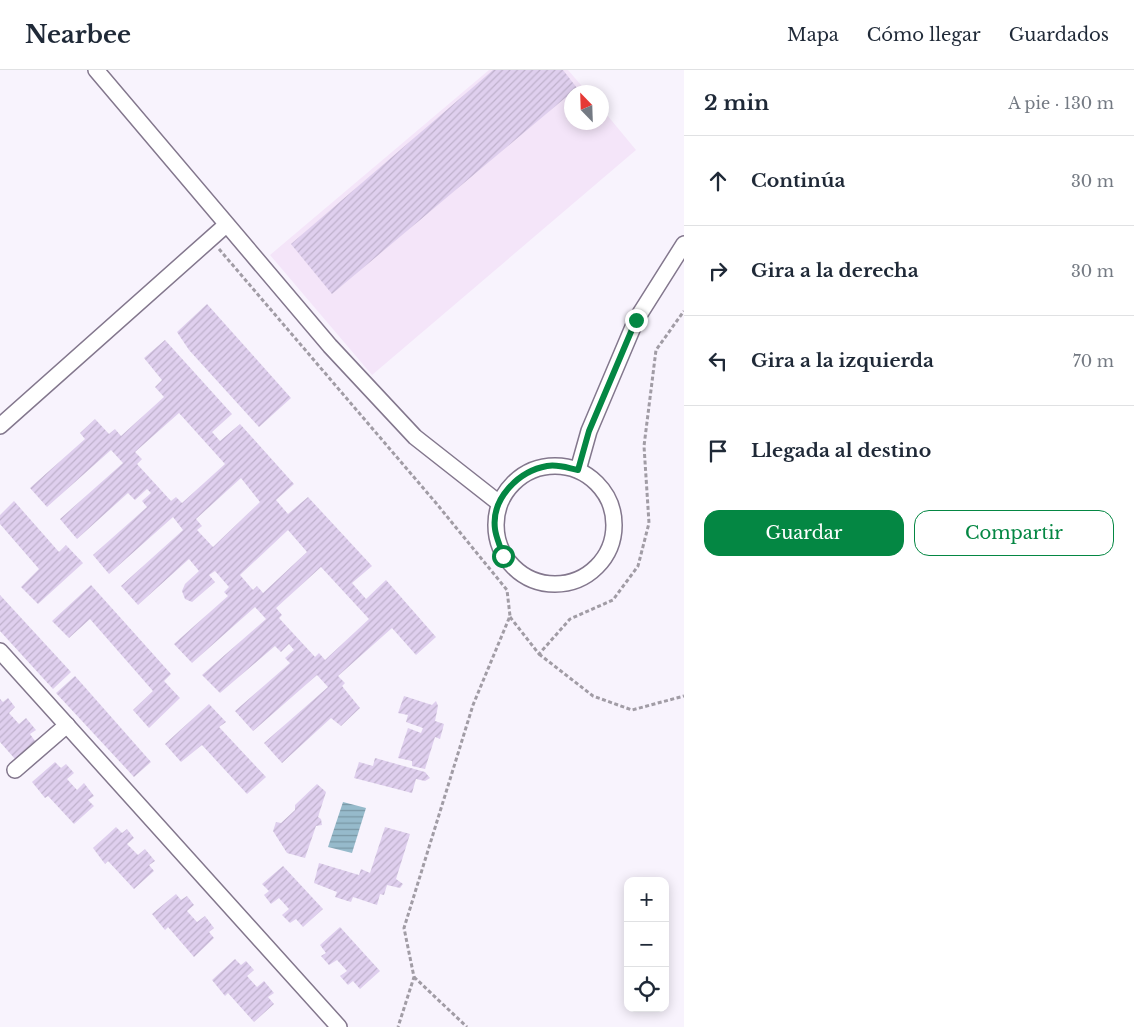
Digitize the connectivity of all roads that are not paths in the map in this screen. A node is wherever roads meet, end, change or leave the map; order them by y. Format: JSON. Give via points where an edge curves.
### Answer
{"nodes":[{"id":1,"x":96,"y":70,"type":"edge"},
{"id":2,"x":226,"y":225,"type":"junction"},
{"id":3,"x":684,"y":244,"type":"edge"},
{"id":4,"x":0,"y":426,"type":"edge"},
{"id":5,"x":578,"y":470,"type":"junction"},
{"id":6,"x":499,"y":503,"type":"junction"},
{"id":7,"x":0,"y":651,"type":"edge"},
{"id":8,"x":67,"y":725,"type":"junction"},
{"id":9,"x":15,"y":770,"type":"dead end"},
{"id":10,"x":339,"y":1027,"type":"edge"}],
"edges":[{"from":1,"to":2,"type":"street"},
{"from":2,"to":4,"type":"street"},
{"from":2,"to":6,"type":"street","via":[[330,346],[415,438]]},
{"from":3,"to":5,"type":"street","via":[[636,320],[589,431]]},
{"from":5,"to":6,"type":"street","via":[[547,466],[519,477],[504,492]]},
{"from":5,"to":6,"type":"street","via":[[591,477],[607,496],[614,530],[598,567],[577,580],[556,584],[529,579],[513,568],[503,556],[495,528]]},
{"from":7,"to":8,"type":"street"},
{"from":8,"to":9,"type":"street"},
{"from":8,"to":10,"type":"street"}]}
